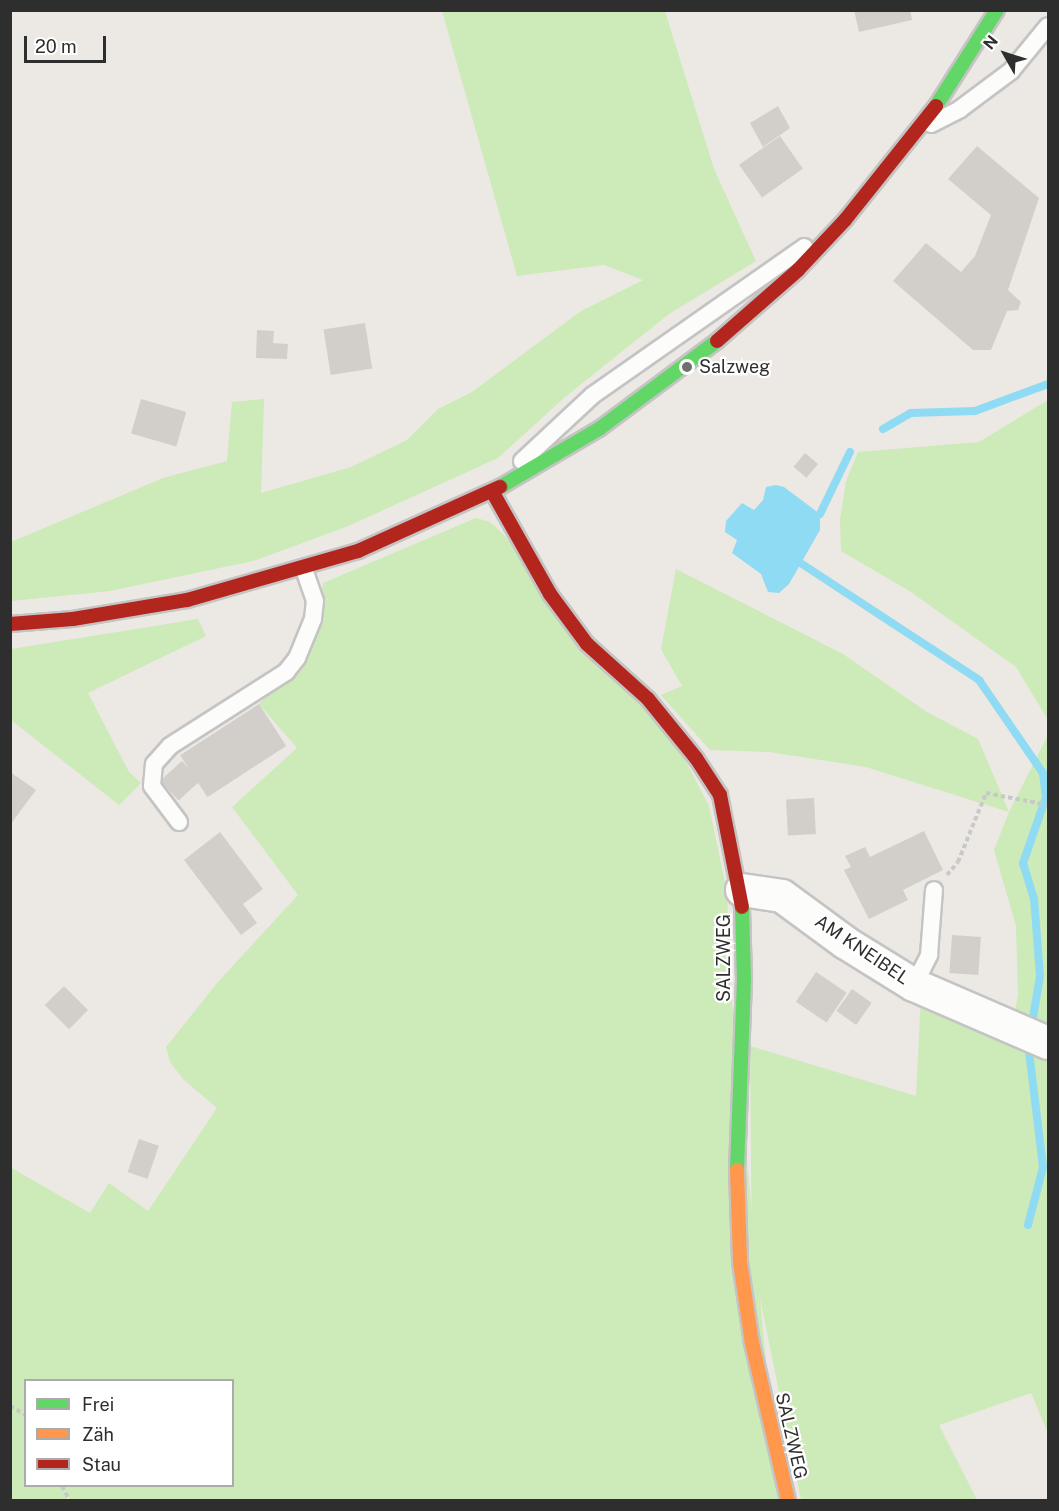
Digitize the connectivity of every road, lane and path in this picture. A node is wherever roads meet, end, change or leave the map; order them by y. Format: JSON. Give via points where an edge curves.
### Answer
{"nodes":[{"id":1,"x":997,"y":10,"type":"edge"},
{"id":2,"x":1048,"y":26,"type":"edge"},
{"id":3,"x":918,"y":130,"type":"junction"},
{"id":4,"x":845,"y":220,"type":"junction"},
{"id":5,"x":492,"y":491,"type":"junction"},
{"id":6,"x":304,"y":569,"type":"junction"},
{"id":7,"x":10,"y":624,"type":"edge"},
{"id":8,"x":1048,"y":805,"type":"edge"},
{"id":9,"x":180,"y":822,"type":"dead end"},
{"id":10,"x":742,"y":890,"type":"junction"},
{"id":11,"x":934,"y":890,"type":"joint"},
{"id":12,"x":914,"y":985,"type":"junction"},
{"id":13,"x":1048,"y":1043,"type":"edge"},
{"id":14,"x":10,"y":1406,"type":"edge"},
{"id":15,"x":24,"y":1414,"type":"edge"},
{"id":16,"x":788,"y":1500,"type":"edge"}],
"edges":[{"from":1,"to":3,"type":"street"},
{"from":2,"to":3,"type":"lane","via":[[1011,71],[960,109]]},
{"from":3,"to":4,"type":"street"},
{"from":4,"to":5,"type":"lane","via":[[746,284],[593,395]]},
{"from":4,"to":5,"type":"street","via":[[798,270],[687,367],[598,429]]},
{"from":5,"to":6,"type":"street","via":[[358,551]]},
{"from":5,"to":10,"type":"street","name":"SALZWEG","via":[[550,594],[587,644],[648,699],[720,795]]},
{"from":6,"to":7,"type":"street","via":[[187,600],[73,619]]},
{"from":6,"to":9,"type":"lane","via":[[315,601],[313,619],[297,658],[286,672],[170,746],[154,764],[152,786]]},
{"from":8,"to":11,"type":"path","via":[[986,793],[958,862]]},
{"from":10,"to":12,"type":"street","name":"AM KNEIBEL","via":[[782,896],[846,943]]},
{"from":10,"to":16,"type":"street","name":"SALZWEG","via":[[744,980],[736,1129],[740,1262],[752,1343]]},
{"from":11,"to":12,"type":"lane","via":[[929,955]]},
{"from":12,"to":13,"type":"street","name":"AM KNEIBEL"},
{"from":14,"to":15,"type":"path"}]}
